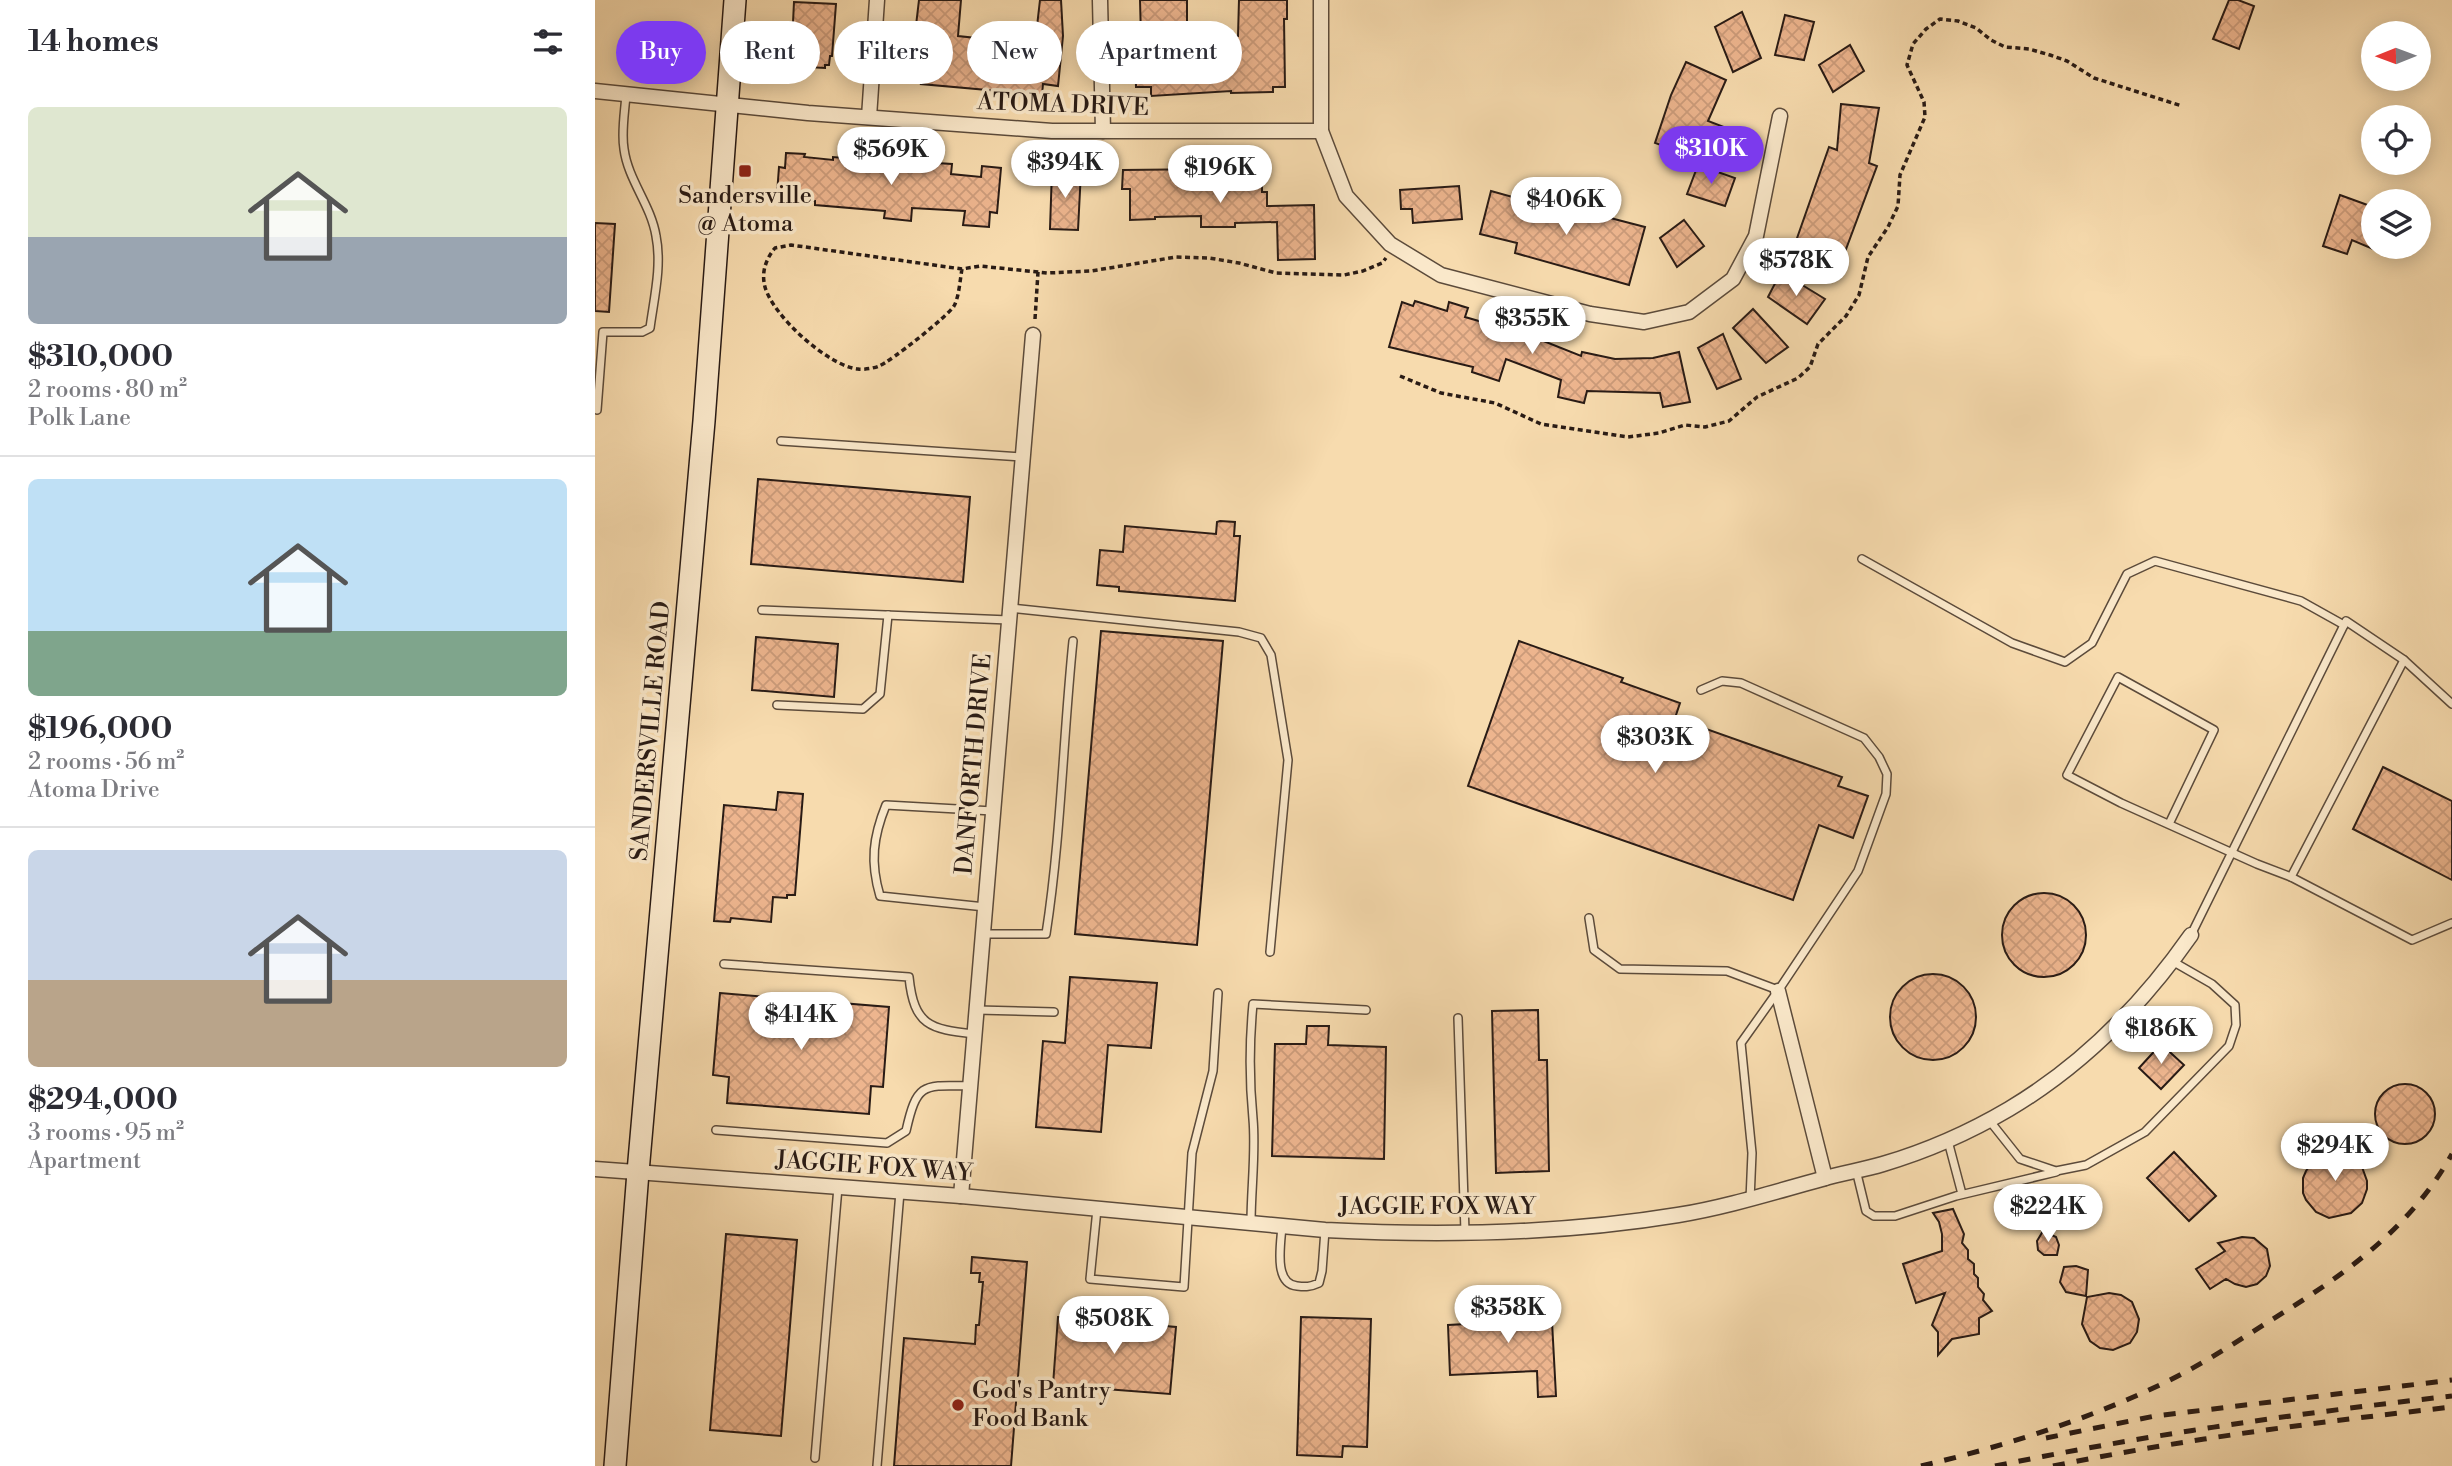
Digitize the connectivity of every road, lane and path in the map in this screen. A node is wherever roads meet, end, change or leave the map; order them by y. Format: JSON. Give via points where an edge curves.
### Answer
{"nodes":[{"id":1,"x":735,"y":0,"type":"edge"},
{"id":2,"x":877,"y":0,"type":"edge"},
{"id":3,"x":1100,"y":0,"type":"edge"},
{"id":4,"x":1321,"y":0,"type":"edge"},
{"id":5,"x":595,"y":90,"type":"edge"},
{"id":6,"x":626,"y":93,"type":"junction"},
{"id":7,"x":726,"y":103,"type":"junction"},
{"id":8,"x":2182,"y":106,"type":"dead end"},
{"id":9,"x":1780,"y":116,"type":"dead end"},
{"id":10,"x":869,"y":117,"type":"junction"},
{"id":11,"x":1103,"y":131,"type":"junction"},
{"id":12,"x":1321,"y":131,"type":"junction"},
{"id":13,"x":1382,"y":263,"type":"dead end"},
{"id":14,"x":962,"y":270,"type":"junction"},
{"id":15,"x":1038,"y":272,"type":"junction"},
{"id":16,"x":1033,"y":335,"type":"joint"},
{"id":17,"x":1400,"y":376,"type":"dead end"},
{"id":18,"x":597,"y":410,"type":"dead end"},
{"id":19,"x":781,"y":441,"type":"dead end"},
{"id":20,"x":1023,"y":457,"type":"junction"},
{"id":21,"x":1861,"y":559,"type":"dead end"},
{"id":22,"x":762,"y":610,"type":"dead end"},
{"id":23,"x":1010,"y":614,"type":"junction"},
{"id":24,"x":888,"y":615,"type":"junction"},
{"id":25,"x":2344,"y":625,"type":"junction"},
{"id":26,"x":1073,"y":641,"type":"dead end"},
{"id":27,"x":2404,"y":660,"type":"junction"},
{"id":28,"x":1701,"y":690,"type":"dead end"},
{"id":29,"x":776,"y":705,"type":"dead end"},
{"id":30,"x":2452,"y":705,"type":"edge"},
{"id":31,"x":993,"y":811,"type":"junction"},
{"id":32,"x":2169,"y":824,"type":"junction"},
{"id":33,"x":2231,"y":852,"type":"junction"},
{"id":34,"x":2291,"y":877,"type":"junction"},
{"id":35,"x":985,"y":907,"type":"junction"},
{"id":36,"x":1590,"y":918,"type":"dead end"},
{"id":37,"x":2452,"y":923,"type":"edge"},
{"id":38,"x":983,"y":934,"type":"junction"},
{"id":39,"x":2191,"y":935,"type":"joint"},
{"id":40,"x":1271,"y":952,"type":"dead end"},
{"id":41,"x":2172,"y":961,"type":"junction"},
{"id":42,"x":724,"y":964,"type":"dead end"},
{"id":43,"x":1779,"y":990,"type":"junction"},
{"id":44,"x":1218,"y":993,"type":"dead end"},
{"id":45,"x":977,"y":1010,"type":"junction"},
{"id":46,"x":1366,"y":1010,"type":"dead end"},
{"id":47,"x":1054,"y":1012,"type":"dead end"},
{"id":48,"x":1458,"y":1018,"type":"dead end"},
{"id":49,"x":974,"y":1034,"type":"junction"},
{"id":50,"x":970,"y":1086,"type":"junction"},
{"id":51,"x":1989,"y":1120,"type":"junction"},
{"id":52,"x":716,"y":1130,"type":"dead end"},
{"id":53,"x":1947,"y":1140,"type":"junction"},
{"id":54,"x":595,"y":1169,"type":"edge"},
{"id":55,"x":1856,"y":1170,"type":"junction"},
{"id":56,"x":2056,"y":1171,"type":"junction"},
{"id":57,"x":638,"y":1172,"type":"junction"},
{"id":58,"x":1825,"y":1178,"type":"junction"},
{"id":59,"x":838,"y":1187,"type":"junction"},
{"id":60,"x":900,"y":1192,"type":"junction"},
{"id":61,"x":1962,"y":1194,"type":"junction"},
{"id":62,"x":961,"y":1196,"type":"junction"},
{"id":63,"x":1750,"y":1200,"type":"junction"},
{"id":64,"x":1097,"y":1209,"type":"junction"},
{"id":65,"x":1190,"y":1218,"type":"junction"},
{"id":66,"x":1251,"y":1223,"type":"junction"},
{"id":67,"x":1282,"y":1226,"type":"junction"},
{"id":68,"x":1325,"y":1230,"type":"junction"},
{"id":69,"x":1465,"y":1232,"type":"junction"},
{"id":70,"x":815,"y":1458,"type":"dead end"},
{"id":71,"x":615,"y":1466,"type":"edge"},
{"id":72,"x":877,"y":1466,"type":"edge"}],
"edges":[{"from":1,"to":7,"type":"street","name":"SANDERSVILLE ROAD"},
{"from":2,"to":10,"type":"street"},
{"from":3,"to":11,"type":"street"},
{"from":4,"to":12,"type":"street"},
{"from":5,"to":6,"type":"street","name":"ATOMA DRIVE"},
{"from":6,"to":7,"type":"street","name":"ATOMA DRIVE"},
{"from":6,"to":18,"type":"lane","via":[[623,148],[652,218],[658,265],[650,328],[603,332]]},
{"from":7,"to":10,"type":"street","name":"ATOMA DRIVE"},
{"from":7,"to":57,"type":"street","name":"SANDERSVILLE ROAD","via":[[694,552]]},
{"from":8,"to":17,"type":"path","via":[[2094,78],[2050,55],[2005,47],[1976,27],[1940,19],[1913,44],[1907,65],[1924,102],[1925,117],[1899,175],[1899,206],[1868,257],[1859,295],[1846,316],[1818,344],[1810,367],[1798,378],[1757,397],[1730,421],[1628,437],[1541,424],[1495,403],[1441,393]]},
{"from":9,"to":12,"type":"street","via":[[1756,236],[1733,279],[1689,312],[1644,322],[1590,314],[1441,275],[1390,244],[1346,196]]},
{"from":10,"to":11,"type":"street","name":"ATOMA DRIVE"},
{"from":11,"to":12,"type":"street","name":"ATOMA DRIVE"},
{"from":13,"to":15,"type":"path","via":[[1344,275],[1303,274],[1176,257],[1091,271]]},
{"from":14,"to":14,"type":"path","via":[[791,245],[775,247],[765,261],[764,285],[774,306],[816,348],[858,369],[879,366],[954,306]]},
{"from":14,"to":15,"type":"path","via":[[980,266]]},
{"from":15,"to":16,"type":"path"},
{"from":16,"to":20,"type":"street","name":"DANFORTH DRIVE"},
{"from":19,"to":20,"type":"lane"},
{"from":20,"to":23,"type":"street","name":"DANFORTH DRIVE"},
{"from":21,"to":25,"type":"lane","via":[[2012,643],[2065,662],[2092,643],[2127,574],[2155,561],[2301,601]]},
{"from":22,"to":24,"type":"lane"},
{"from":23,"to":24,"type":"lane"},
{"from":23,"to":31,"type":"street","name":"DANFORTH DRIVE"},
{"from":23,"to":40,"type":"lane","via":[[1239,632],[1261,638],[1271,655],[1288,760]]},
{"from":24,"to":29,"type":"lane","via":[[880,694],[863,709]]},
{"from":25,"to":27,"type":"lane","via":[[2346,621]]},
{"from":25,"to":33,"type":"lane"},
{"from":26,"to":38,"type":"lane","via":[[1056,864],[1046,934]]},
{"from":27,"to":30,"type":"lane"},
{"from":27,"to":34,"type":"lane"},
{"from":28,"to":43,"type":"lane","via":[[1722,681],[1741,682],[1864,738],[1887,774],[1886,794],[1858,871]]},
{"from":31,"to":35,"type":"street","name":"DANFORTH DRIVE"},
{"from":31,"to":35,"type":"lane","via":[[886,805],[877,827],[873,873],[880,896]]},
{"from":32,"to":32,"type":"lane","via":[[2067,775],[2118,677],[2214,730]]},
{"from":32,"to":33,"type":"lane"},
{"from":33,"to":34,"type":"lane"},
{"from":33,"to":39,"type":"lane"},
{"from":34,"to":37,"type":"lane","via":[[2412,940]]},
{"from":35,"to":38,"type":"street","name":"DANFORTH DRIVE"},
{"from":36,"to":43,"type":"lane","via":[[1594,950],[1620,969],[1727,971]]},
{"from":38,"to":45,"type":"street","name":"DANFORTH DRIVE"},
{"from":39,"to":41,"type":"street","name":"JAGGIE FOX WAY"},
{"from":41,"to":51,"type":"street","name":"JAGGIE FOX WAY","via":[[2119,1023],[2078,1061]]},
{"from":41,"to":56,"type":"lane","via":[[2212,984],[2235,1005],[2237,1025],[2229,1046],[2145,1132],[2086,1165]]},
{"from":42,"to":49,"type":"lane","via":[[909,977],[912,1001],[924,1020],[939,1030]]},
{"from":43,"to":58,"type":"street"},
{"from":43,"to":63,"type":"lane","via":[[1741,1043],[1752,1153]]},
{"from":44,"to":65,"type":"lane","via":[[1213,1071],[1192,1153]]},
{"from":45,"to":47,"type":"lane"},
{"from":45,"to":49,"type":"street","name":"DANFORTH DRIVE"},
{"from":46,"to":66,"type":"lane","via":[[1253,1004],[1249,1043]]},
{"from":48,"to":69,"type":"lane"},
{"from":49,"to":50,"type":"street","name":"DANFORTH DRIVE"},
{"from":50,"to":52,"type":"lane","via":[[931,1085],[919,1093],[905,1131],[887,1143]]},
{"from":50,"to":62,"type":"street","name":"DANFORTH DRIVE"},
{"from":51,"to":53,"type":"street","name":"JAGGIE FOX WAY"},
{"from":51,"to":56,"type":"lane","via":[[2020,1159]]},
{"from":53,"to":55,"type":"street","name":"JAGGIE FOX WAY"},
{"from":53,"to":61,"type":"lane"},
{"from":54,"to":57,"type":"street","name":"JAGGIE FOX WAY"},
{"from":55,"to":58,"type":"street","name":"JAGGIE FOX WAY"},
{"from":55,"to":61,"type":"lane","via":[[1866,1211],[1874,1216],[1895,1216]]},
{"from":56,"to":61,"type":"lane"},
{"from":57,"to":59,"type":"street","name":"JAGGIE FOX WAY"},
{"from":57,"to":71,"type":"street","name":"SANDERSVILLE ROAD"},
{"from":58,"to":63,"type":"street","name":"JAGGIE FOX WAY"},
{"from":59,"to":60,"type":"street","name":"JAGGIE FOX WAY"},
{"from":59,"to":70,"type":"lane"},
{"from":60,"to":62,"type":"street","name":"JAGGIE FOX WAY"},
{"from":60,"to":72,"type":"lane"},
{"from":62,"to":64,"type":"street","name":"JAGGIE FOX WAY"},
{"from":63,"to":69,"type":"street","name":"JAGGIE FOX WAY","via":[[1677,1215],[1553,1229]]},
{"from":64,"to":65,"type":"street","name":"JAGGIE FOX WAY"},
{"from":64,"to":65,"type":"lane","via":[[1090,1279],[1184,1287]]},
{"from":65,"to":66,"type":"street","name":"JAGGIE FOX WAY"},
{"from":66,"to":67,"type":"street","name":"JAGGIE FOX WAY"},
{"from":67,"to":68,"type":"street","name":"JAGGIE FOX WAY"},
{"from":67,"to":68,"type":"lane","via":[[1281,1268],[1291,1286],[1319,1283]]},
{"from":68,"to":69,"type":"street","name":"JAGGIE FOX WAY"}]}
